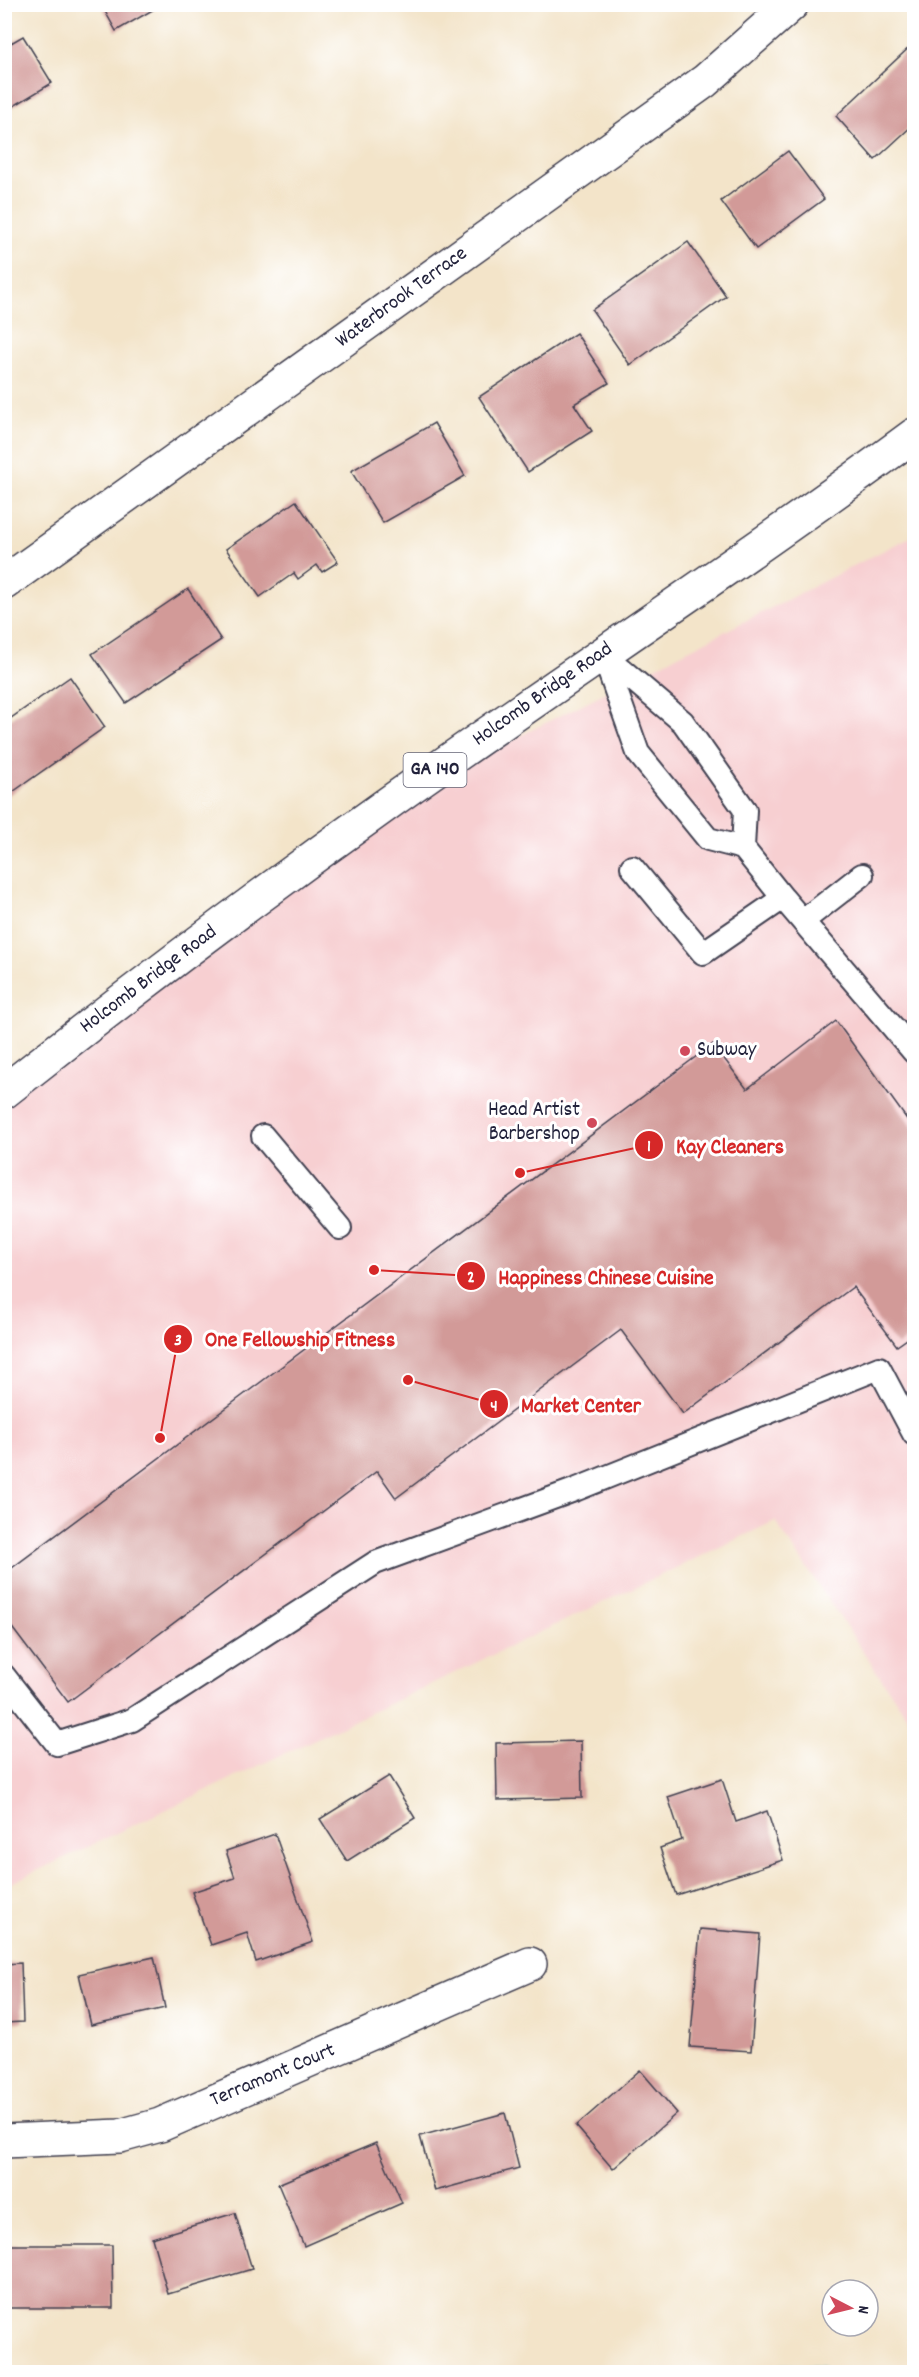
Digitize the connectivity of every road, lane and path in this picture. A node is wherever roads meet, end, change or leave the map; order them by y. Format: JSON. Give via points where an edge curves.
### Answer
{"nodes":[{"id":1,"x":792,"y":4,"type":"edge"},
{"id":2,"x":915,"y":435,"type":"edge"},
{"id":3,"x":4,"y":582,"type":"edge"},
{"id":4,"x":603,"y":654,"type":"junction"},
{"id":5,"x":743,"y":848,"type":"junction"},
{"id":6,"x":632,"y":867,"type":"dead end"},
{"id":7,"x":862,"y":875,"type":"dead end"},
{"id":8,"x":783,"y":898,"type":"junction"},
{"id":9,"x":803,"y":921,"type":"junction"},
{"id":10,"x":915,"y":1052,"type":"edge"},
{"id":11,"x":4,"y":1092,"type":"edge"},
{"id":12,"x":263,"y":1136,"type":"dead end"},
{"id":13,"x":340,"y":1228,"type":"dead end"},
{"id":14,"x":915,"y":1434,"type":"edge"},
{"id":15,"x":4,"y":1676,"type":"edge"},
{"id":16,"x":530,"y":1964,"type":"dead end"},
{"id":17,"x":4,"y":2141,"type":"edge"}],
"edges":[{"from":1,"to":3,"type":"street","name":"Waterbrook Terrace","via":[[705,81]]},
{"from":2,"to":4,"type":"street","name":"Holcomb Bridge Road","number":"GA 140"},
{"from":4,"to":5,"type":"lane","via":[[683,722],[745,810]]},
{"from":4,"to":5,"type":"lane","via":[[638,753],[708,839]]},
{"from":4,"to":11,"type":"street","name":"Holcomb Bridge Road","number":"GA 140","via":[[250,903]]},
{"from":5,"to":8,"type":"lane"},
{"from":6,"to":8,"type":"lane","via":[[703,953]]},
{"from":7,"to":9,"type":"lane"},
{"from":8,"to":9,"type":"lane"},
{"from":9,"to":10,"type":"lane"},
{"from":12,"to":13,"type":"lane"},
{"from":14,"to":15,"type":"lane","via":[[879,1368],[577,1489],[375,1563],[132,1720],[57,1744]]},
{"from":16,"to":17,"type":"street","name":"Terramont Court","via":[[159,2125],[120,2136]]}]}
